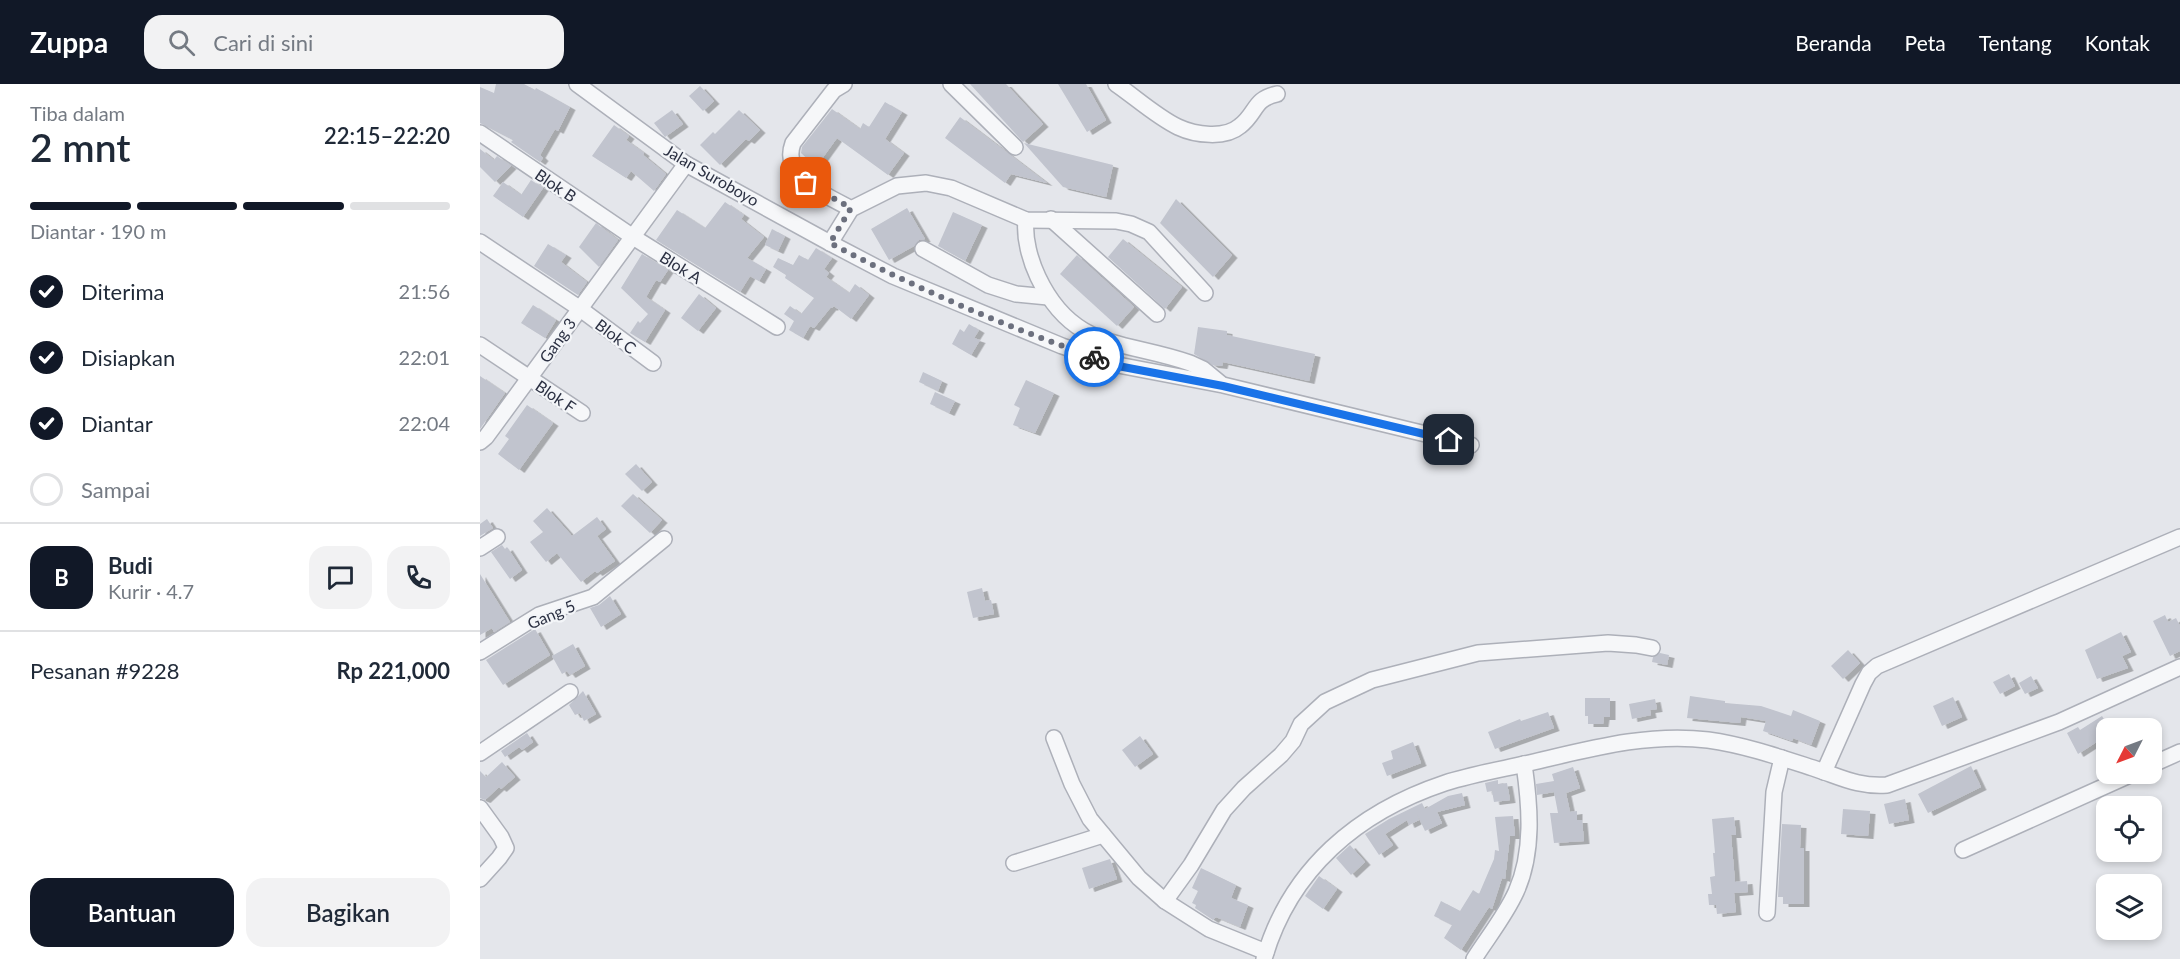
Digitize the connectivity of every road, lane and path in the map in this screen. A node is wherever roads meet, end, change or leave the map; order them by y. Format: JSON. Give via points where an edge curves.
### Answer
{"nodes":[{"id":1,"x":577,"y":84,"type":"edge"},
{"id":2,"x":844,"y":84,"type":"edge"},
{"id":3,"x":951,"y":84,"type":"edge"},
{"id":4,"x":1116,"y":84,"type":"edge"},
{"id":5,"x":1277,"y":94,"type":"dead end"},
{"id":6,"x":480,"y":134,"type":"edge"},
{"id":7,"x":1015,"y":147,"type":"dead end"},
{"id":8,"x":686,"y":164,"type":"junction"},
{"id":9,"x":851,"y":208,"type":"junction"},
{"id":10,"x":1051,"y":219,"type":"junction"},
{"id":11,"x":1026,"y":220,"type":"junction"},
{"id":12,"x":633,"y":237,"type":"junction"},
{"id":13,"x":480,"y":242,"type":"edge"},
{"id":14,"x":830,"y":243,"type":"junction"},
{"id":15,"x":923,"y":249,"type":"dead end"},
{"id":16,"x":1205,"y":293,"type":"dead end"},
{"id":17,"x":1048,"y":297,"type":"junction"},
{"id":18,"x":579,"y":308,"type":"junction"},
{"id":19,"x":1157,"y":314,"type":"dead end"},
{"id":20,"x":777,"y":327,"type":"dead end"},
{"id":21,"x":480,"y":345,"type":"edge"},
{"id":22,"x":653,"y":363,"type":"dead end"},
{"id":23,"x":531,"y":378,"type":"junction"},
{"id":24,"x":1223,"y":386,"type":"junction"},
{"id":25,"x":582,"y":413,"type":"dead end"},
{"id":26,"x":480,"y":442,"type":"edge"},
{"id":27,"x":1471,"y":445,"type":"dead end"},
{"id":28,"x":497,"y":537,"type":"dead end"},
{"id":29,"x":2180,"y":537,"type":"edge"},
{"id":30,"x":664,"y":539,"type":"dead end"},
{"id":31,"x":480,"y":548,"type":"edge"},
{"id":32,"x":1652,"y":648,"type":"dead end"},
{"id":33,"x":480,"y":652,"type":"edge"},
{"id":34,"x":2180,"y":667,"type":"edge"},
{"id":35,"x":570,"y":692,"type":"dead end"},
{"id":36,"x":1054,"y":738,"type":"dead end"},
{"id":37,"x":2180,"y":752,"type":"edge"},
{"id":38,"x":480,"y":753,"type":"edge"},
{"id":39,"x":1782,"y":758,"type":"junction"},
{"id":40,"x":2162,"y":760,"type":"edge"},
{"id":41,"x":1524,"y":764,"type":"junction"},
{"id":42,"x":1824,"y":772,"type":"junction"},
{"id":43,"x":2109,"y":784,"type":"edge"},
{"id":44,"x":480,"y":808,"type":"edge"},
{"id":45,"x":1103,"y":835,"type":"junction"},
{"id":46,"x":1963,"y":849,"type":"dead end"},
{"id":47,"x":1014,"y":863,"type":"dead end"},
{"id":48,"x":480,"y":879,"type":"edge"},
{"id":49,"x":1165,"y":901,"type":"junction"},
{"id":50,"x":1767,"y":913,"type":"dead end"},
{"id":51,"x":1265,"y":956,"type":"edge"},
{"id":52,"x":1474,"y":959,"type":"edge"}],
"edges":[{"from":1,"to":8,"type":"street","name":"Jalan Suroboyo"},
{"from":2,"to":9,"type":"street","via":[[834,90],[790,152],[800,178]]},
{"from":3,"to":7,"type":"street"},
{"from":4,"to":5,"type":"street","via":[[1176,126],[1222,135],[1239,128],[1261,99]]},
{"from":6,"to":12,"type":"street","name":"Blok B"},
{"from":8,"to":12,"type":"street","name":"Gang 3"},
{"from":8,"to":14,"type":"street","name":"Jalan Suroboyo"},
{"from":9,"to":11,"type":"street","via":[[897,186],[926,183],[951,188]]},
{"from":9,"to":14,"type":"street"},
{"from":10,"to":11,"type":"street"},
{"from":10,"to":16,"type":"street","via":[[1116,221],[1149,232]]},
{"from":10,"to":19,"type":"street"},
{"from":11,"to":17,"type":"street","via":[[1024,232],[1034,268]]},
{"from":12,"to":18,"type":"street","name":"Gang 3"},
{"from":12,"to":20,"type":"street","name":"Blok A"},
{"from":13,"to":18,"type":"street","name":"Blok C"},
{"from":14,"to":24,"type":"street","name":"Jalan Suroboyo","via":[[894,276],[1062,346],[1118,366]]},
{"from":15,"to":17,"type":"street","via":[[988,285],[1016,294]]},
{"from":17,"to":24,"type":"street","via":[[1078,328],[1094,337],[1190,363]]},
{"from":18,"to":22,"type":"street","name":"Blok C"},
{"from":18,"to":23,"type":"street","name":"Gang 3"},
{"from":21,"to":23,"type":"street","name":"Blok F"},
{"from":23,"to":25,"type":"street","name":"Blok F"},
{"from":23,"to":26,"type":"street","name":"Gang 3"},
{"from":24,"to":27,"type":"street","name":"Jalan Suroboyo"},
{"from":28,"to":31,"type":"street"},
{"from":29,"to":42,"type":"street","via":[[1876,666],[1863,684]]},
{"from":30,"to":33,"type":"street","name":"Gang 5","via":[[593,597],[539,615]]},
{"from":32,"to":49,"type":"street","via":[[1608,643],[1478,653],[1372,680],[1325,702],[1301,724],[1281,755],[1224,810]]},
{"from":34,"to":42,"type":"street","via":[[2059,722],[1902,781],[1870,786]]},
{"from":35,"to":38,"type":"street"},
{"from":36,"to":45,"type":"street","via":[[1072,784]]},
{"from":37,"to":40,"type":"street"},
{"from":39,"to":41,"type":"street","via":[[1719,742],[1665,738],[1582,750]]},
{"from":39,"to":42,"type":"street"},
{"from":39,"to":50,"type":"street","via":[[1773,801]]},
{"from":41,"to":51,"type":"street","via":[[1423,791],[1348,832],[1313,865],[1287,904]]},
{"from":41,"to":52,"type":"street","via":[[1529,830],[1524,866],[1516,891]]},
{"from":43,"to":46,"type":"street"},
{"from":44,"to":48,"type":"street","via":[[506,848]]},
{"from":45,"to":47,"type":"street"},
{"from":45,"to":49,"type":"street","via":[[1139,878]]},
{"from":49,"to":51,"type":"street"}]}
